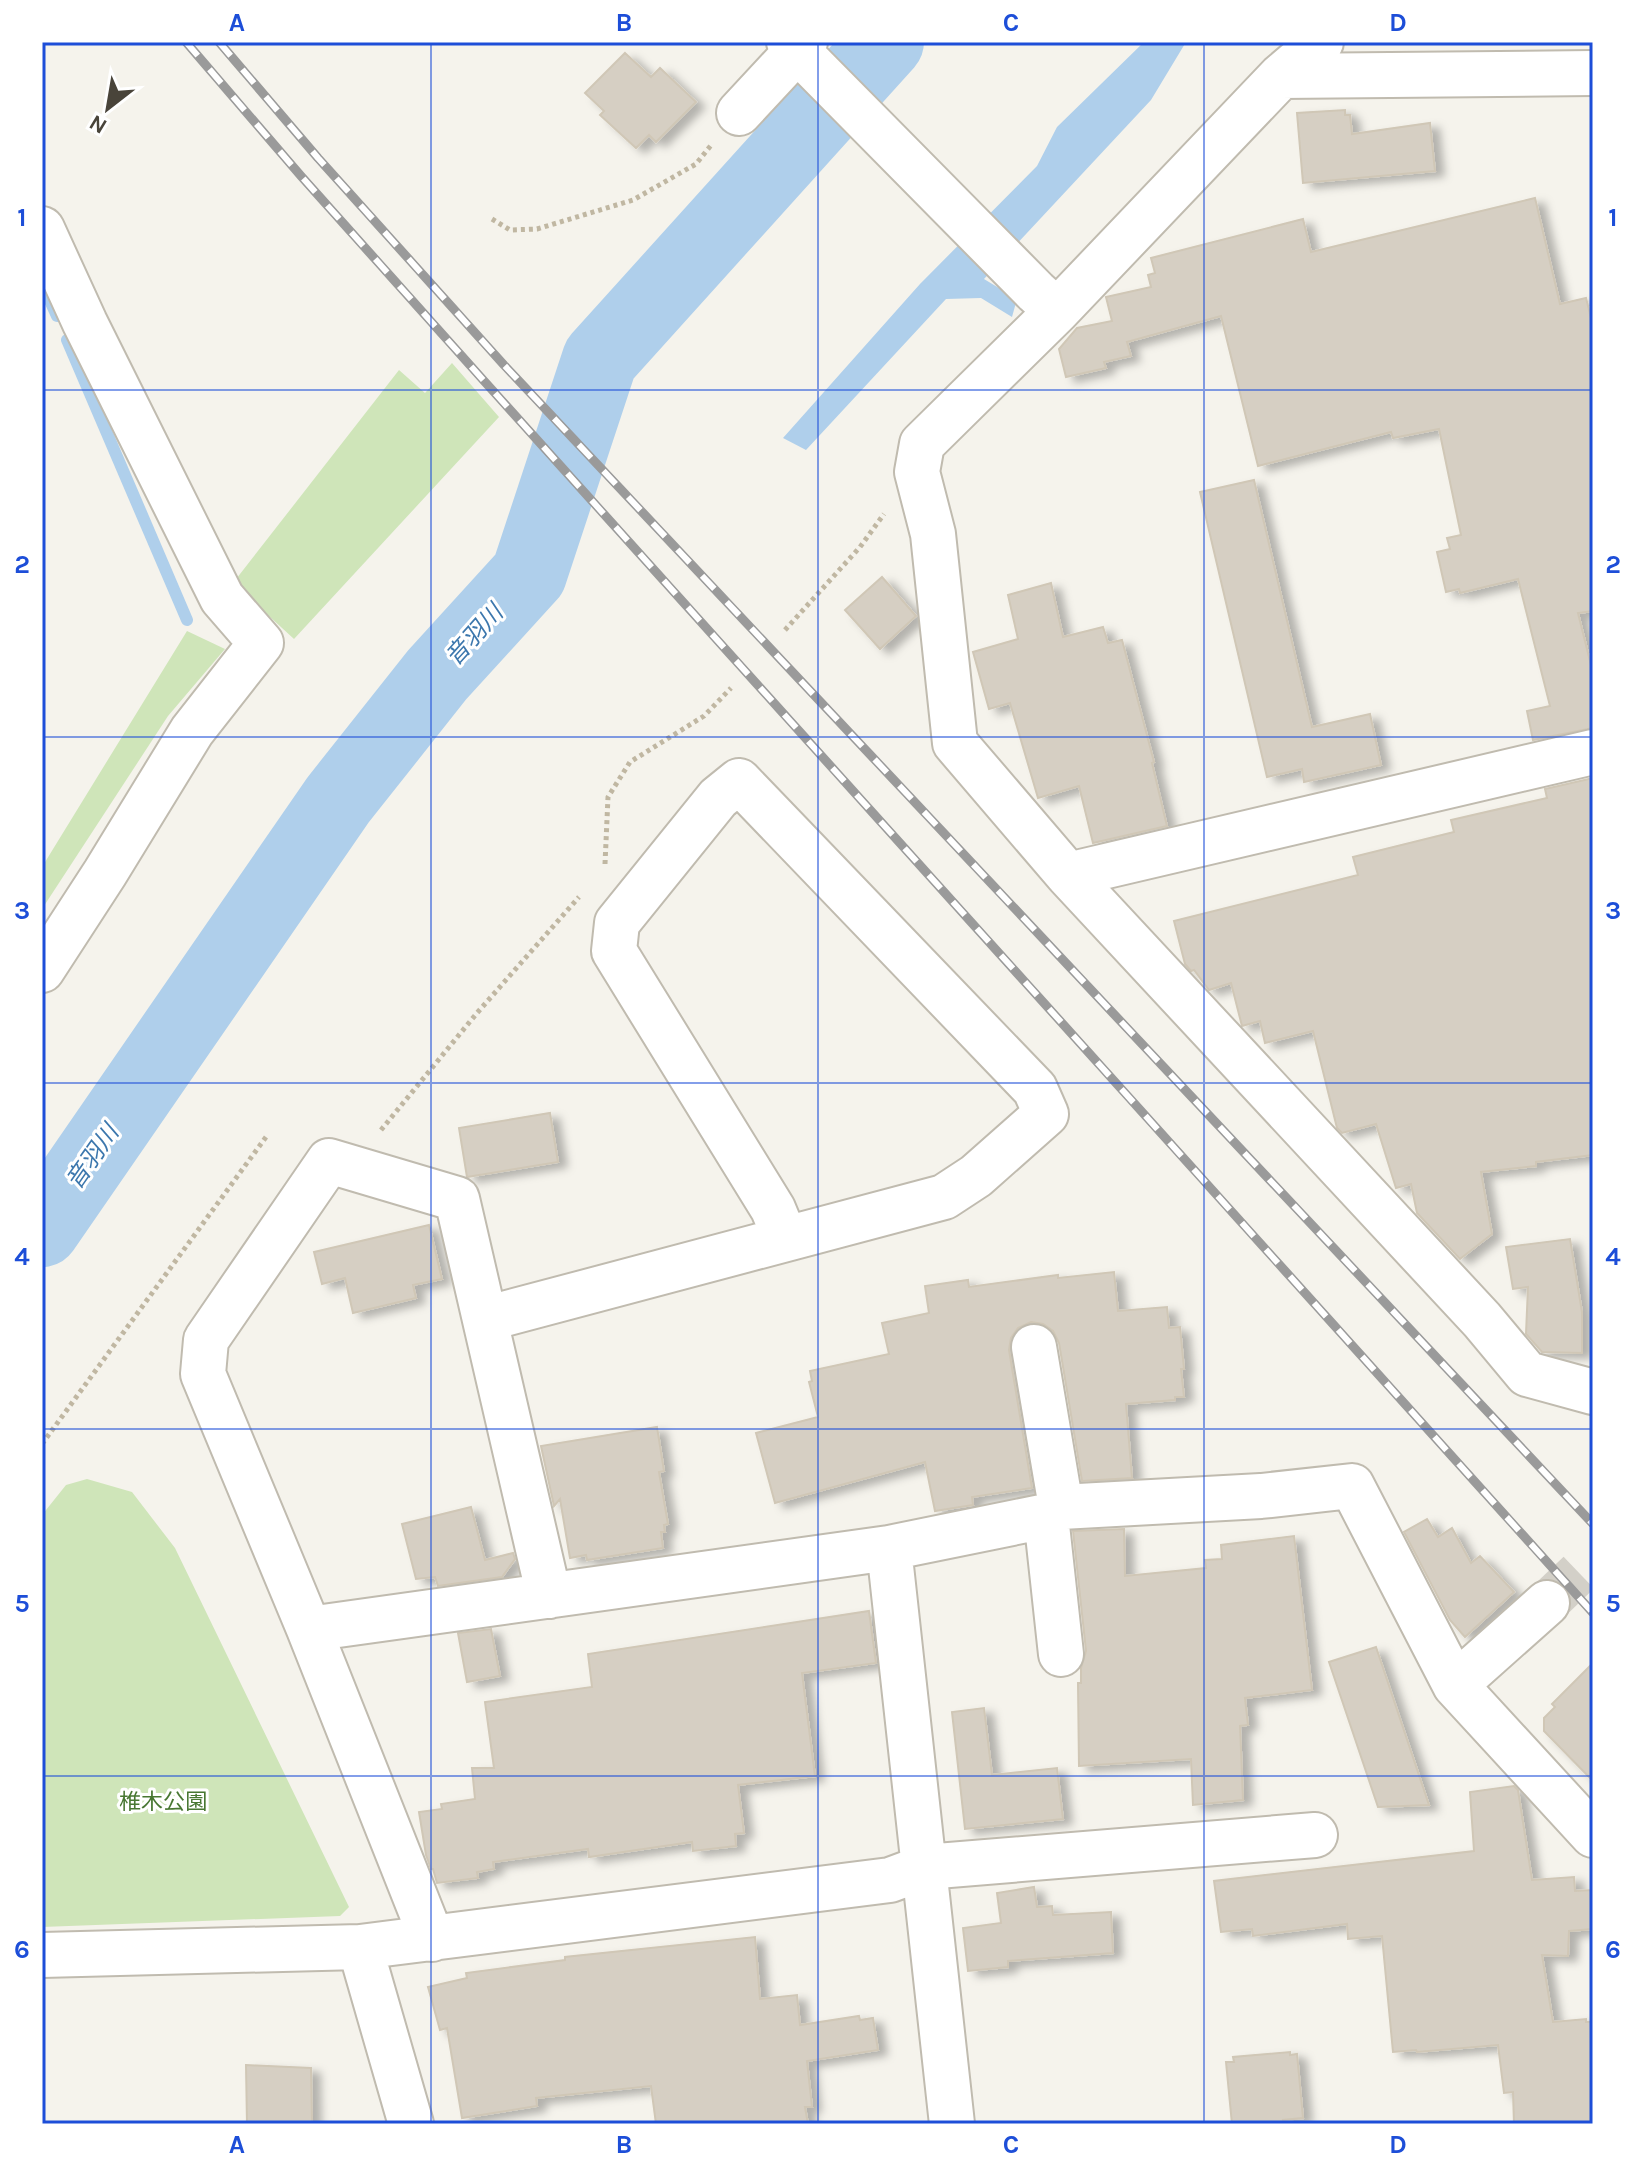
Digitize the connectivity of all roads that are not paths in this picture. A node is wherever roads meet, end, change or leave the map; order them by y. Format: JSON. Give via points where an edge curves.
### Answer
{"nodes":[{"id":1,"x":1321,"y":42,"type":"edge"},
{"id":2,"x":800,"y":49,"type":"edge"},
{"id":3,"x":1593,"y":73,"type":"edge"},
{"id":4,"x":1281,"y":76,"type":"junction"},
{"id":5,"x":739,"y":113,"type":"road end"},
{"id":6,"x":42,"y":229,"type":"edge"},
{"id":7,"x":1046,"y":301,"type":"junction"},
{"id":8,"x":1593,"y":752,"type":"edge"},
{"id":9,"x":1068,"y":875,"type":"junction"},
{"id":10,"x":42,"y":970,"type":"edge"},
{"id":11,"x":785,"y":1238,"type":"junction"},
{"id":12,"x":485,"y":1319,"type":"junction"},
{"id":13,"x":1034,"y":1347,"type":"dead end"},
{"id":14,"x":1593,"y":1392,"type":"edge"},
{"id":15,"x":1053,"y":1512,"type":"junction"},
{"id":16,"x":889,"y":1548,"type":"junction"},
{"id":17,"x":549,"y":1596,"type":"junction"},
{"id":18,"x":1547,"y":1603,"type":"tunnel mouth"},
{"id":19,"x":309,"y":1629,"type":"junction"},
{"id":20,"x":1061,"y":1654,"type":"dead end"},
{"id":21,"x":1455,"y":1685,"type":"junction"},
{"id":22,"x":1315,"y":1835,"type":"dead end"},
{"id":23,"x":1593,"y":1835,"type":"edge"},
{"id":24,"x":925,"y":1867,"type":"junction"},
{"id":25,"x":432,"y":1939,"type":"junction"},
{"id":26,"x":360,"y":1947,"type":"junction"},
{"id":27,"x":42,"y":1955,"type":"edge"},
{"id":28,"x":411,"y":2124,"type":"edge"},
{"id":29,"x":952,"y":2124,"type":"edge"}],
"edges":[{"from":1,"to":4,"type":"street"},
{"from":2,"to":5,"type":"street"},
{"from":2,"to":7,"type":"street"},
{"from":3,"to":4,"type":"street"},
{"from":4,"to":7,"type":"street"},
{"from":6,"to":10,"type":"street","via":[[222,598],[261,643],[192,731]]},
{"from":7,"to":9,"type":"street","via":[[922,444],[917,472],[933,534],[955,743]]},
{"from":8,"to":9,"type":"street"},
{"from":9,"to":14,"type":"street","via":[[1527,1374]]},
{"from":11,"to":11,"type":"street","via":[[944,1197],[1046,1114],[1035,1089],[739,781],[718,798],[617,923],[614,951],[773,1209]]},
{"from":11,"to":12,"type":"street"},
{"from":12,"to":17,"type":"street"},
{"from":12,"to":19,"type":"street","via":[[457,1199],[329,1161],[206,1340],[203,1374]]},
{"from":13,"to":15,"type":"street"},
{"from":15,"to":16,"type":"street"},
{"from":15,"to":20,"type":"street"},
{"from":15,"to":21,"type":"street","via":[[1352,1486]]},
{"from":16,"to":17,"type":"street"},
{"from":16,"to":24,"type":"street"},
{"from":17,"to":19,"type":"street"},
{"from":18,"to":21,"type":"street"},
{"from":19,"to":25,"type":"street"},
{"from":21,"to":23,"type":"street"},
{"from":22,"to":24,"type":"street"},
{"from":24,"to":25,"type":"street","via":[[890,1880]]},
{"from":24,"to":29,"type":"street"},
{"from":25,"to":26,"type":"street"},
{"from":26,"to":27,"type":"street"},
{"from":26,"to":28,"type":"street"}]}
